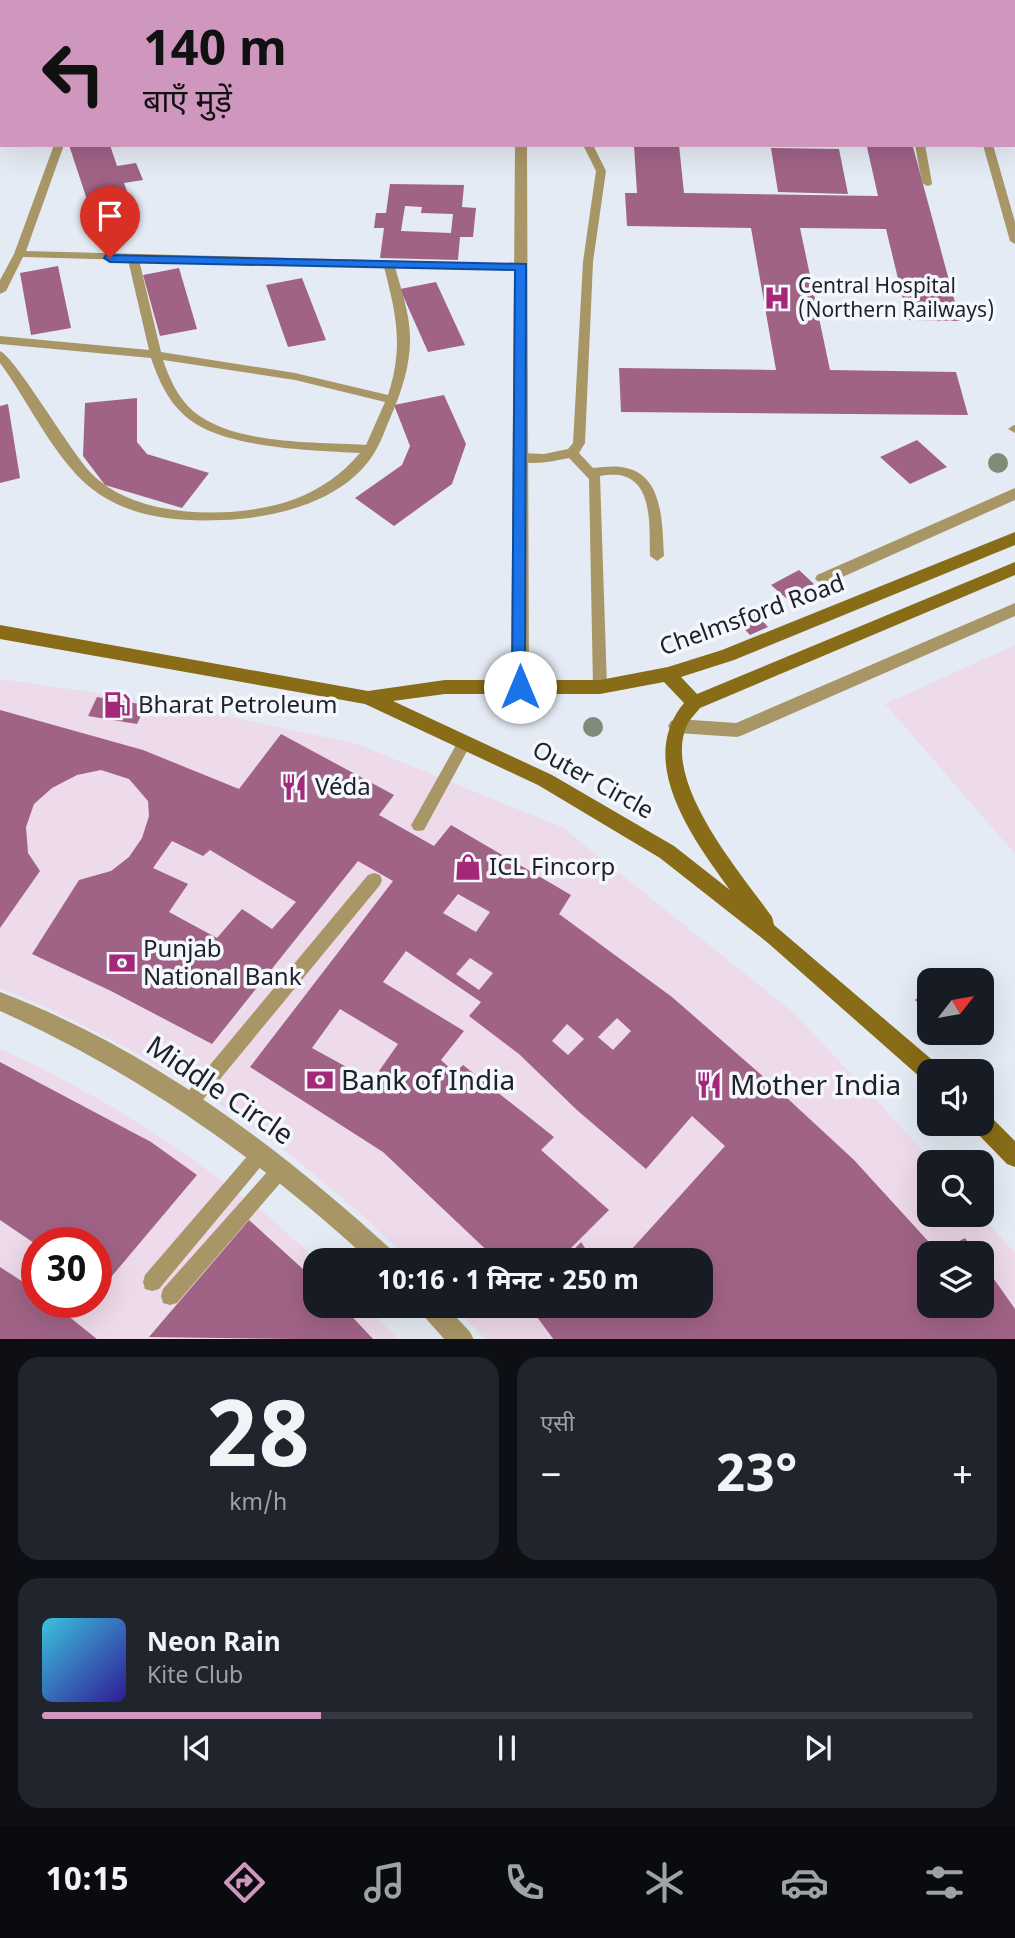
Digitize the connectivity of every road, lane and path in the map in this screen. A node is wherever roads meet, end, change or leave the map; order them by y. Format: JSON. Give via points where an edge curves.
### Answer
{"nodes":[{"id":1,"x":58,"y":147,"type":"edge"},
{"id":2,"x":521,"y":147,"type":"edge"},
{"id":3,"x":589,"y":147,"type":"edge"},
{"id":4,"x":920,"y":147,"type":"edge"},
{"id":5,"x":989,"y":147,"type":"edge"},
{"id":6,"x":927,"y":183,"type":"dead end"},
{"id":7,"x":1015,"y":241,"type":"edge"},
{"id":8,"x":19,"y":254,"type":"junction"},
{"id":9,"x":133,"y":259,"type":"junction"},
{"id":10,"x":389,"y":264,"type":"junction"},
{"id":11,"x":521,"y":267,"type":"junction"},
{"id":12,"x":0,"y":291,"type":"edge"},
{"id":13,"x":0,"y":340,"type":"edge"},
{"id":14,"x":155,"y":352,"type":"junction"},
{"id":15,"x":0,"y":355,"type":"edge"},
{"id":16,"x":393,"y":400,"type":"junction"},
{"id":17,"x":370,"y":450,"type":"junction"},
{"id":18,"x":572,"y":453,"type":"junction"},
{"id":19,"x":520,"y":457,"type":"junction"},
{"id":20,"x":590,"y":472,"type":"junction"},
{"id":21,"x":1015,"y":494,"type":"edge"},
{"id":22,"x":1015,"y":538,"type":"edge"},
{"id":23,"x":657,"y":556,"type":"dead end"},
{"id":24,"x":1015,"y":568,"type":"edge"},
{"id":25,"x":822,"y":579,"type":"dead end"},
{"id":26,"x":1015,"y":609,"type":"edge"},
{"id":27,"x":0,"y":632,"type":"edge"},
{"id":28,"x":668,"y":674,"type":"junction"},
{"id":29,"x":520,"y":687,"type":"junction"},
{"id":30,"x":600,"y":687,"type":"junction"},
{"id":31,"x":368,"y":698,"type":"junction"},
{"id":32,"x":694,"y":703,"type":"junction"},
{"id":33,"x":677,"y":726,"type":"junction"},
{"id":34,"x":465,"y":742,"type":"junction"},
{"id":35,"x":419,"y":825,"type":"dead end"},
{"id":36,"x":374,"y":880,"type":"dead end"},
{"id":37,"x":775,"y":937,"type":"junction"},
{"id":38,"x":0,"y":1001,"type":"edge"},
{"id":39,"x":917,"y":1061,"type":"edge"},
{"id":40,"x":191,"y":1101,"type":"junction"},
{"id":41,"x":994,"y":1136,"type":"edge"},
{"id":42,"x":262,"y":1152,"type":"junction"},
{"id":43,"x":1015,"y":1156,"type":"edge"},
{"id":44,"x":282,"y":1168,"type":"junction"},
{"id":45,"x":373,"y":1248,"type":"edge"},
{"id":46,"x":152,"y":1282,"type":"dead end"},
{"id":47,"x":170,"y":1296,"type":"dead end"},
{"id":48,"x":442,"y":1318,"type":"edge"},
{"id":49,"x":462,"y":1339,"type":"edge"}],
"edges":[{"from":1,"to":8,"type":"lane"},
{"from":2,"to":11,"type":"street"},
{"from":3,"to":18,"type":"lane","via":[[601,171],[588,262],[579,443]]},
{"from":4,"to":6,"type":"lane"},
{"from":5,"to":7,"type":"lane"},
{"from":8,"to":9,"type":"lane"},
{"from":8,"to":12,"type":"lane"},
{"from":9,"to":10,"type":"lane"},
{"from":9,"to":14,"type":"lane"},
{"from":10,"to":11,"type":"lane"},
{"from":10,"to":16,"type":"lane","via":[[404,330],[402,366]]},
{"from":11,"to":19,"type":"street"},
{"from":13,"to":14,"type":"lane"},
{"from":14,"to":16,"type":"lane","via":[[280,371]]},
{"from":14,"to":17,"type":"lane","via":[[175,400],[207,427],[253,440]]},
{"from":15,"to":17,"type":"lane","via":[[73,459],[101,489],[136,507],[176,516],[247,516],[283,509],[352,471]]},
{"from":16,"to":17,"type":"lane"},
{"from":18,"to":19,"type":"lane"},
{"from":18,"to":20,"type":"lane"},
{"from":19,"to":29,"type":"street"},
{"from":20,"to":23,"type":"lane","via":[[626,472],[640,479],[649,491]]},
{"from":20,"to":30,"type":"lane","via":[[595,478]]},
{"from":21,"to":25,"type":"street"},
{"from":22,"to":28,"type":"main road","name":"Chelmsford Road","via":[[728,655]]},
{"from":24,"to":32,"type":"main road"},
{"from":26,"to":33,"type":"street","via":[[737,730]]},
{"from":27,"to":31,"type":"main road","name":"Outer Circle"},
{"from":28,"to":30,"type":"main road","name":"Chelmsford Road"},
{"from":28,"to":32,"type":"main road"},
{"from":29,"to":30,"type":"main road","name":"Chelmsford Road"},
{"from":29,"to":31,"type":"main road","name":"Chelmsford Road","via":[[445,687]]},
{"from":31,"to":34,"type":"main road","name":"Outer Circle"},
{"from":32,"to":33,"type":"main road"},
{"from":33,"to":37,"type":"main road","via":[[673,755],[678,786]]},
{"from":34,"to":35,"type":"lane"},
{"from":34,"to":37,"type":"main road","name":"Outer Circle","via":[[545,780],[667,852]]},
{"from":36,"to":40,"type":"lane"},
{"from":37,"to":39,"type":"main road","name":"Outer Circle"},
{"from":38,"to":40,"type":"street","name":"Middle Circle","via":[[118,1057]]},
{"from":40,"to":42,"type":"street","name":"Middle Circle"},
{"from":41,"to":43,"type":"main road"},
{"from":42,"to":44,"type":"street","name":"Middle Circle"},
{"from":42,"to":46,"type":"lane"},
{"from":44,"to":45,"type":"street","name":"Middle Circle"},
{"from":44,"to":47,"type":"lane"},
{"from":48,"to":49,"type":"street"}]}
